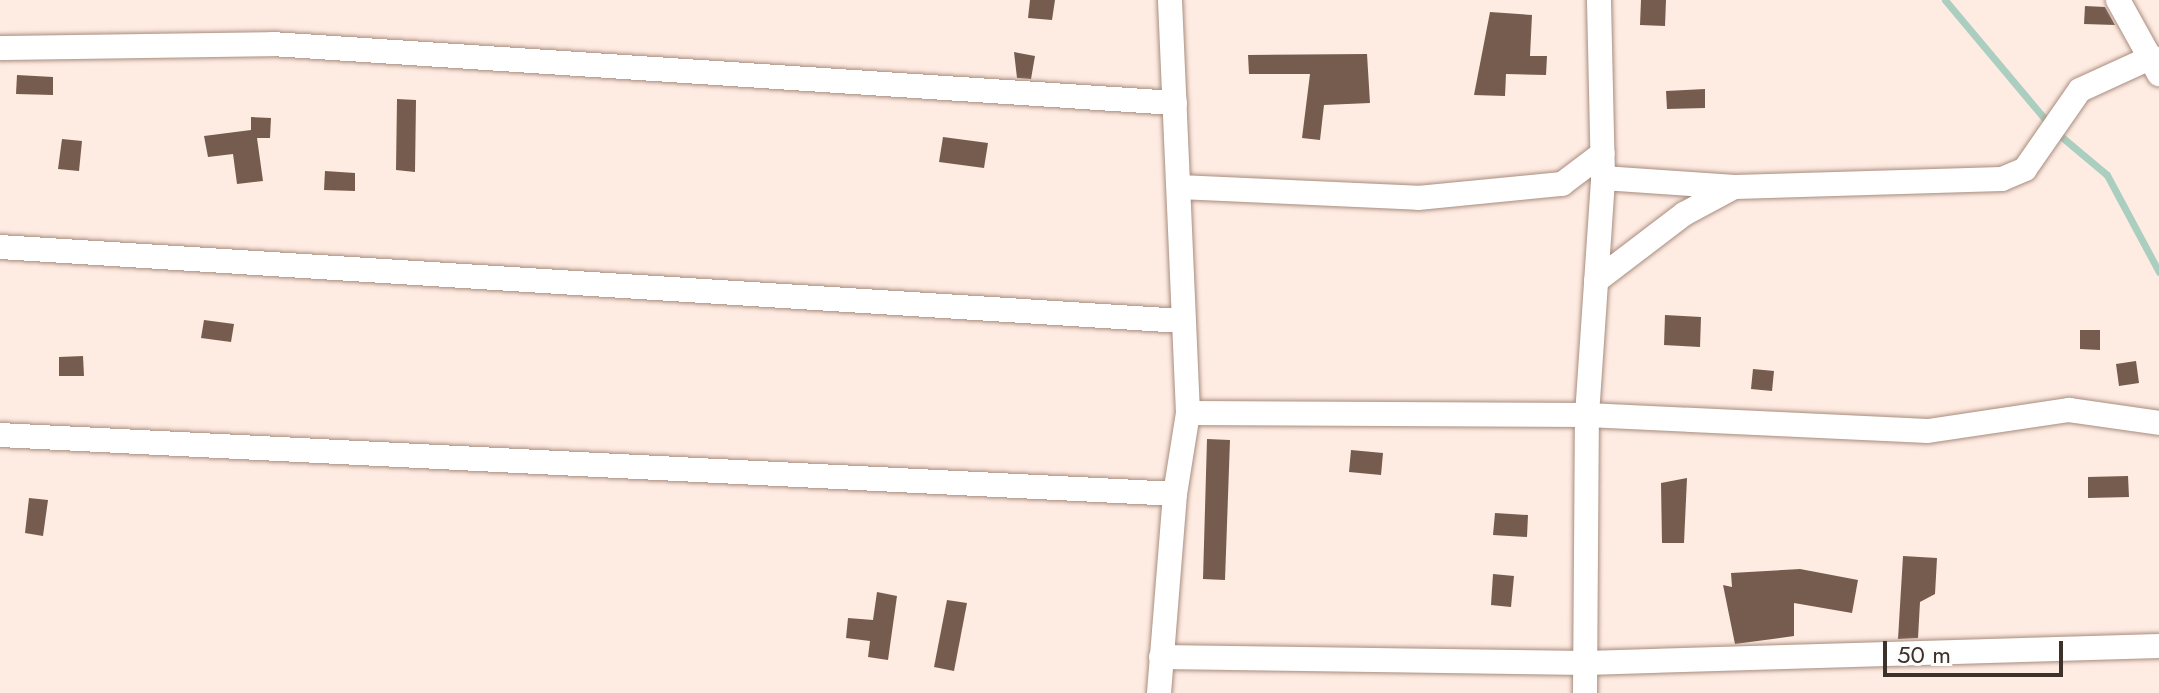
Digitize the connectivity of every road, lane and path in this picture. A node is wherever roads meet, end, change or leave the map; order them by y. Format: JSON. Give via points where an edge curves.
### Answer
{"nodes":[{"id":1,"x":1170,"y":0,"type":"edge"},
{"id":2,"x":1599,"y":0,"type":"edge"},
{"id":3,"x":2118,"y":0,"type":"edge"},
{"id":4,"x":0,"y":48,"type":"edge"},
{"id":5,"x":2153,"y":50,"type":"edge"},
{"id":6,"x":1175,"y":103,"type":"junction"},
{"id":7,"x":1603,"y":153,"type":"junction"},
{"id":8,"x":1603,"y":178,"type":"junction"},
{"id":9,"x":1179,"y":187,"type":"junction"},
{"id":10,"x":1735,"y":187,"type":"junction"},
{"id":11,"x":0,"y":247,"type":"edge"},
{"id":12,"x":1596,"y":281,"type":"junction"},
{"id":13,"x":1182,"y":321,"type":"junction"},
{"id":14,"x":1188,"y":413,"type":"junction"},
{"id":15,"x":1587,"y":415,"type":"junction"},
{"id":16,"x":2159,"y":423,"type":"edge"},
{"id":17,"x":0,"y":435,"type":"edge"},
{"id":18,"x":1175,"y":494,"type":"junction"},
{"id":19,"x":2159,"y":646,"type":"edge"},
{"id":20,"x":1161,"y":657,"type":"junction"},
{"id":21,"x":1586,"y":663,"type":"junction"},
{"id":22,"x":1159,"y":693,"type":"edge"},
{"id":23,"x":1585,"y":693,"type":"edge"}],
"edges":[{"from":1,"to":6,"type":"street"},
{"from":2,"to":7,"type":"street"},
{"from":3,"to":5,"type":"street"},
{"from":4,"to":6,"type":"street","via":[[272,44]]},
{"from":5,"to":10,"type":"street","via":[[2080,90],[2025,169],[2002,179]]},
{"from":6,"to":9,"type":"street"},
{"from":7,"to":8,"type":"street"},
{"from":7,"to":9,"type":"street","via":[[1562,184],[1418,198]]},
{"from":8,"to":10,"type":"street"},
{"from":8,"to":12,"type":"street"},
{"from":9,"to":13,"type":"street"},
{"from":10,"to":12,"type":"street","via":[[1684,214]]},
{"from":11,"to":13,"type":"street"},
{"from":12,"to":15,"type":"street"},
{"from":13,"to":14,"type":"street"},
{"from":14,"to":15,"type":"street"},
{"from":14,"to":18,"type":"street"},
{"from":15,"to":16,"type":"street","via":[[1928,431],[2069,410]]},
{"from":15,"to":21,"type":"street"},
{"from":17,"to":18,"type":"street"},
{"from":18,"to":20,"type":"street"},
{"from":19,"to":21,"type":"street"},
{"from":20,"to":21,"type":"street"},
{"from":20,"to":22,"type":"street"},
{"from":21,"to":23,"type":"street"}]}
